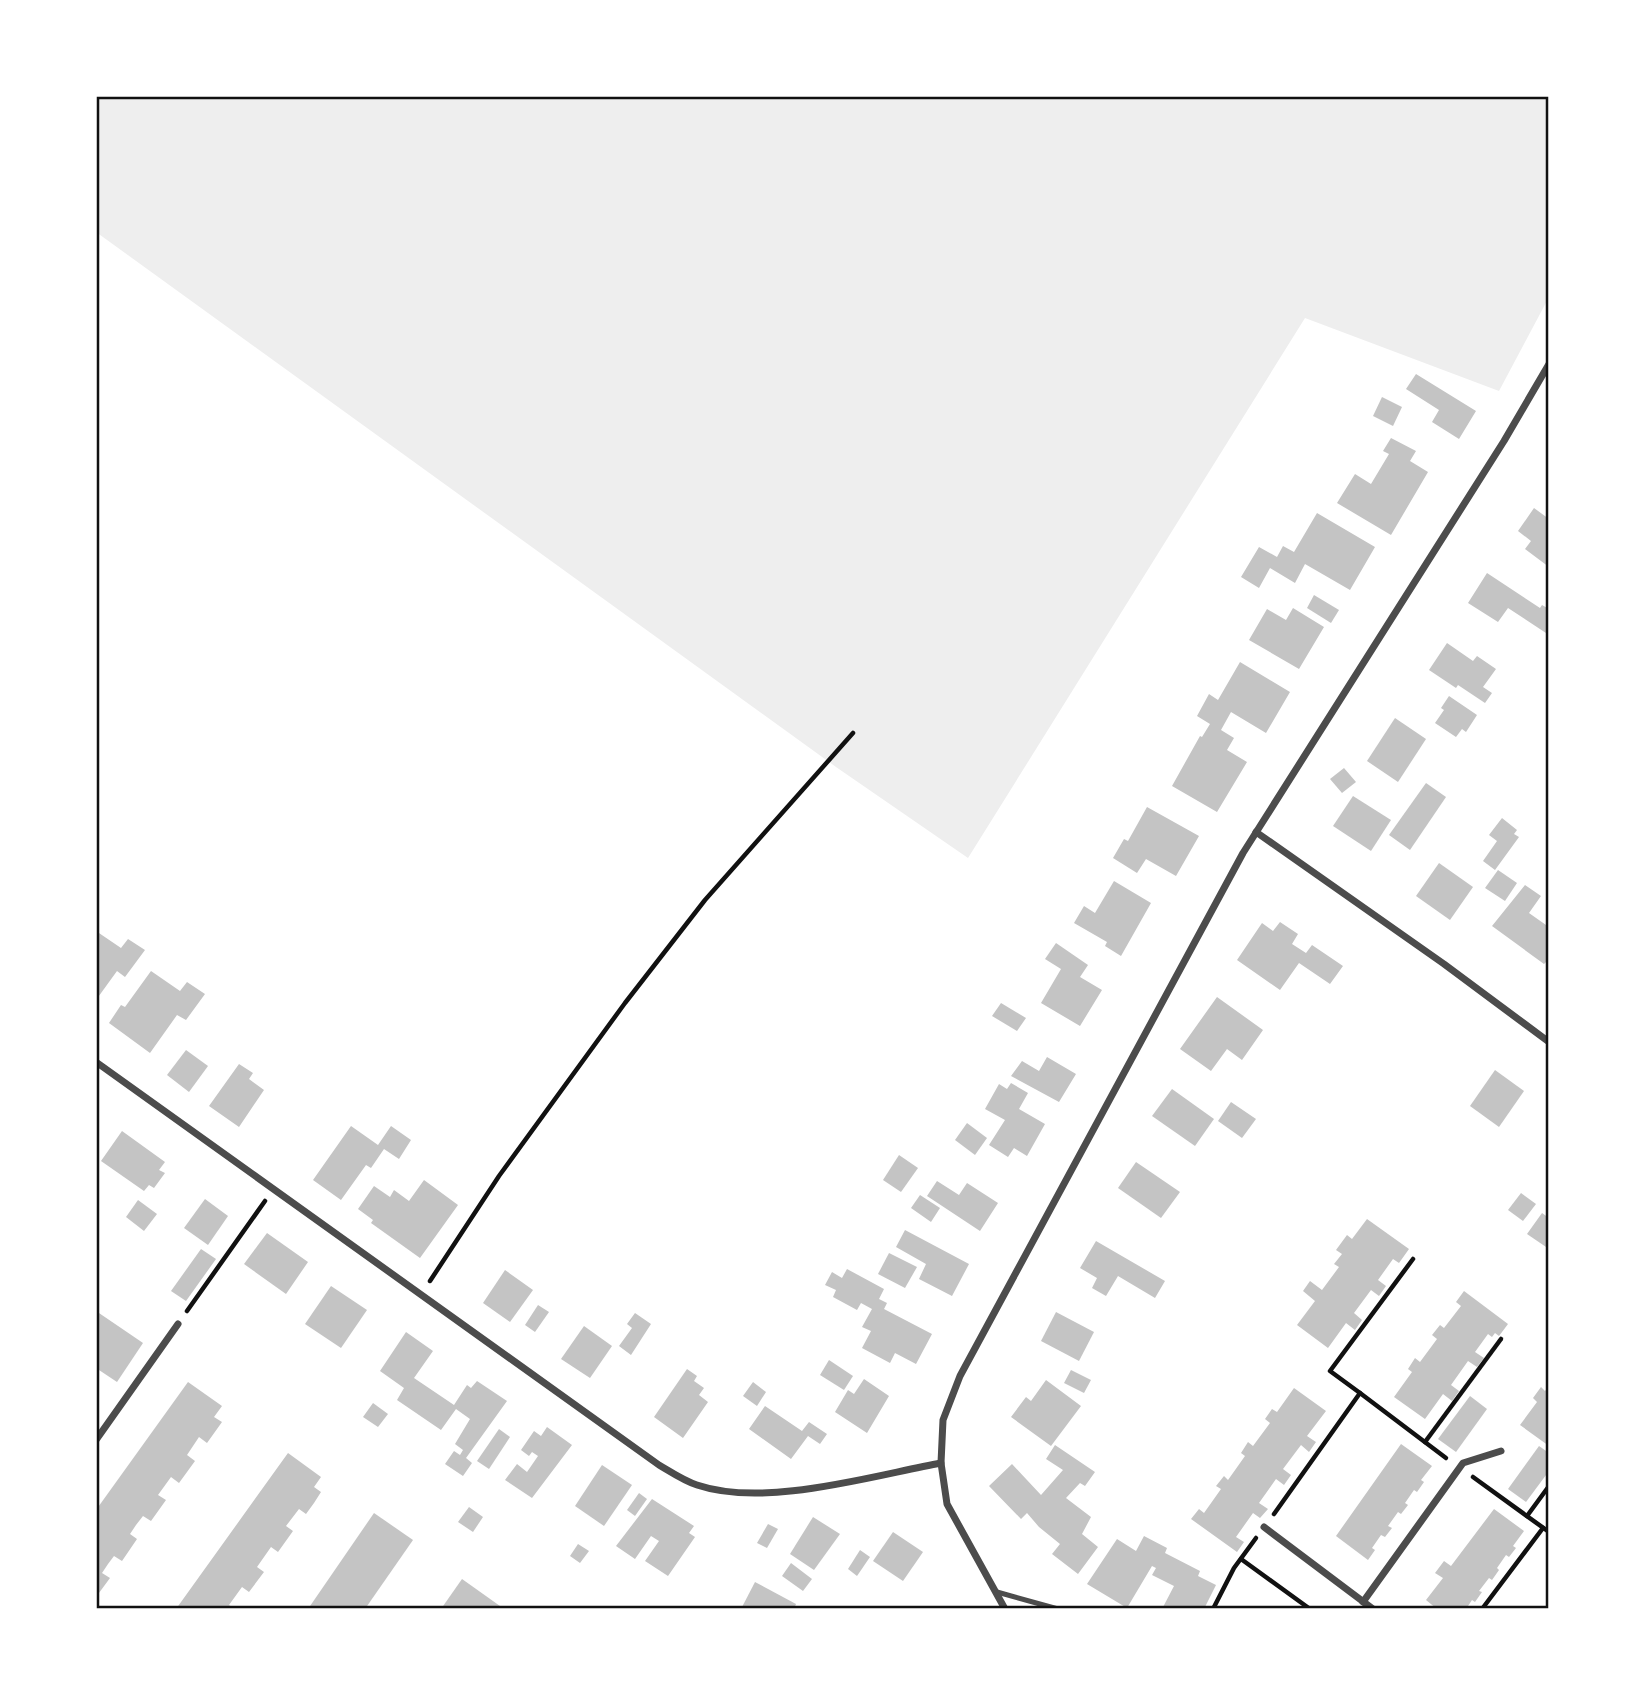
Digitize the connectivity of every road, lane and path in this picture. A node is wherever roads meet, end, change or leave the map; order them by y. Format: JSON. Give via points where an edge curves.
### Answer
{"nodes":[{"id":1,"x":1549,"y":364,"type":"edge"},
{"id":2,"x":853,"y":733,"type":"dead end"},
{"id":3,"x":1256,"y":832,"type":"junction"},
{"id":4,"x":1549,"y":1042,"type":"edge"},
{"id":5,"x":96,"y":1062,"type":"edge"},
{"id":6,"x":262,"y":1205,"type":"dead end"},
{"id":7,"x":1413,"y":1259,"type":"dead end"},
{"id":8,"x":422,"y":1294,"type":"junction"},
{"id":9,"x":178,"y":1324,"type":"joint"},
{"id":10,"x":1501,"y":1339,"type":"dead end"},
{"id":11,"x":96,"y":1440,"type":"edge"},
{"id":12,"x":1425,"y":1442,"type":"dead end"},
{"id":13,"x":1501,"y":1451,"type":"dead end"},
{"id":14,"x":941,"y":1463,"type":"junction"},
{"id":15,"x":1549,"y":1486,"type":"edge"},
{"id":16,"x":1527,"y":1516,"type":"dead end"},
{"id":17,"x":1264,"y":1527,"type":"junction"},
{"id":18,"x":1543,"y":1528,"type":"dead end"},
{"id":19,"x":1241,"y":1559,"type":"junction"},
{"id":20,"x":997,"y":1592,"type":"junction"},
{"id":21,"x":1363,"y":1602,"type":"junction"},
{"id":22,"x":1005,"y":1609,"type":"edge"},
{"id":23,"x":1058,"y":1609,"type":"edge"},
{"id":24,"x":1213,"y":1609,"type":"edge"},
{"id":25,"x":1310,"y":1609,"type":"edge"},
{"id":26,"x":1373,"y":1609,"type":"edge"},
{"id":27,"x":1482,"y":1609,"type":"edge"}],
"edges":[{"from":1,"to":3,"type":"street"},
{"from":2,"to":8,"type":"path","via":[[705,901],[633,993],[499,1177]]},
{"from":3,"to":4,"type":"street"},
{"from":3,"to":14,"type":"street","via":[[960,1377],[943,1420]]},
{"from":5,"to":8,"type":"street"},
{"from":6,"to":9,"type":"path"},
{"from":7,"to":17,"type":"path","via":[[1330,1371],[1360,1393]]},
{"from":8,"to":14,"type":"street","via":[[659,1465],[695,1485],[765,1494]]},
{"from":9,"to":11,"type":"street"},
{"from":10,"to":12,"type":"path"},
{"from":13,"to":21,"type":"street","via":[[1463,1463]]},
{"from":14,"to":20,"type":"street","via":[[947,1504]]},
{"from":15,"to":16,"type":"path"},
{"from":17,"to":19,"type":"path"},
{"from":17,"to":21,"type":"street"},
{"from":18,"to":27,"type":"path"},
{"from":19,"to":24,"type":"path"},
{"from":19,"to":25,"type":"path"},
{"from":20,"to":22,"type":"street"},
{"from":20,"to":23,"type":"lane"},
{"from":21,"to":26,"type":"street"}]}
